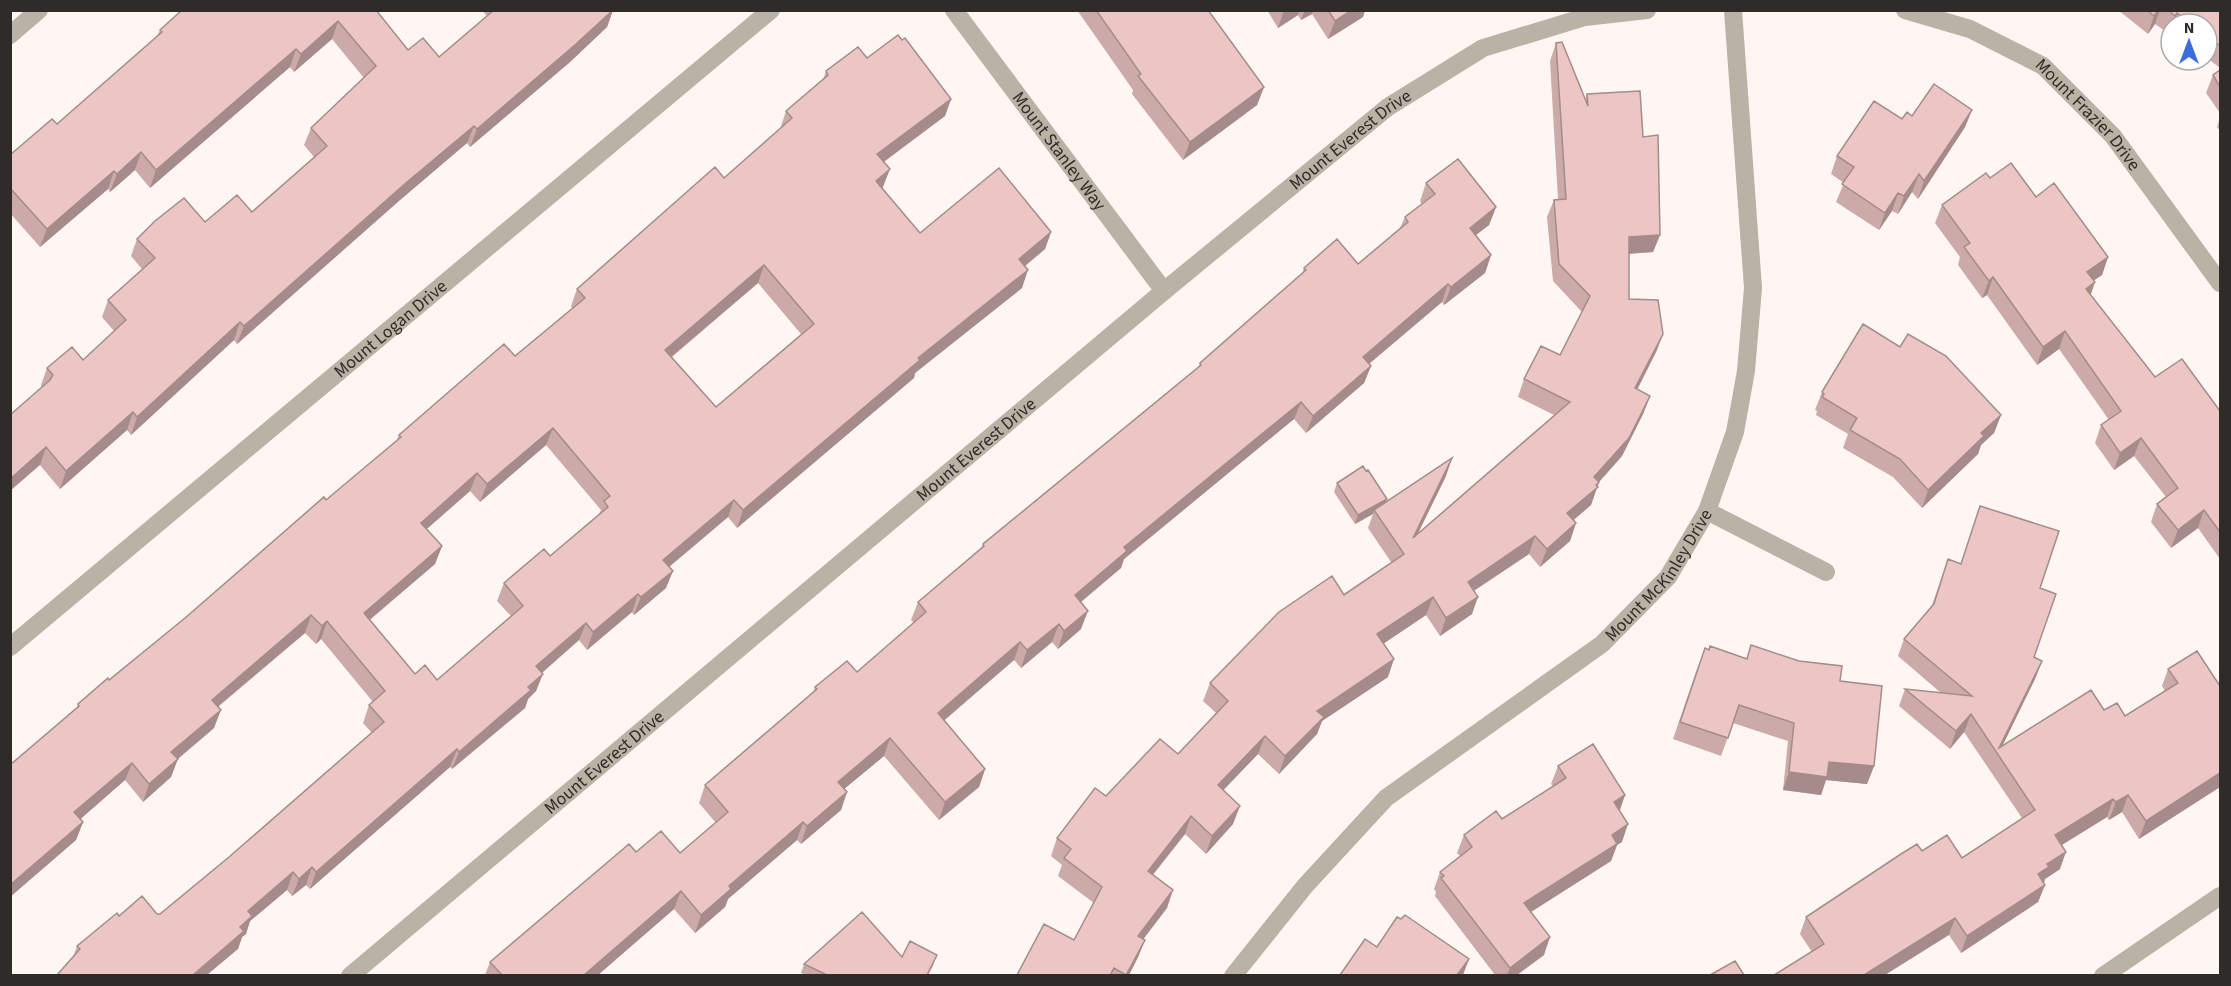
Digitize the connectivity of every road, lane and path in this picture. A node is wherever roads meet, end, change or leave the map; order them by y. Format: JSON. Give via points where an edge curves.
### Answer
{"nodes":[{"id":1,"x":39,"y":10,"type":"edge"},
{"id":2,"x":771,"y":10,"type":"edge"},
{"id":3,"x":954,"y":10,"type":"edge"},
{"id":4,"x":1647,"y":10,"type":"edge"},
{"id":5,"x":1733,"y":10,"type":"edge"},
{"id":6,"x":1905,"y":10,"type":"edge"},
{"id":7,"x":10,"y":35,"type":"edge"},
{"id":8,"x":2220,"y":284,"type":"edge"},
{"id":9,"x":1164,"y":291,"type":"junction"},
{"id":10,"x":1707,"y":511,"type":"junction"},
{"id":11,"x":1826,"y":572,"type":"dead end"},
{"id":12,"x":10,"y":647,"type":"edge"},
{"id":13,"x":2220,"y":896,"type":"edge"},
{"id":14,"x":350,"y":975,"type":"edge"},
{"id":15,"x":1233,"y":975,"type":"edge"},
{"id":16,"x":2103,"y":975,"type":"edge"}],
"edges":[{"from":1,"to":7,"type":"street"},
{"from":2,"to":12,"type":"street","name":"Mount Logan Drive"},
{"from":3,"to":9,"type":"street","name":"Mount Stanley Way"},
{"from":4,"to":9,"type":"street","name":"Mount Everest Drive","via":[[1585,17],[1484,48],[1388,107]]},
{"from":5,"to":10,"type":"street","name":"Mount McKinley Drive","via":[[1753,288],[1746,371],[1734,432]]},
{"from":6,"to":8,"type":"street","name":"Mount Frazier Drive","via":[[1970,29],[2043,66],[2114,136]]},
{"from":9,"to":14,"type":"street","name":"Mount Everest Drive"},
{"from":10,"to":11,"type":"street"},
{"from":10,"to":15,"type":"street","name":"Mount McKinley Drive","via":[[1668,577],[1602,644],[1386,798],[1305,886]]},
{"from":13,"to":16,"type":"street"}]}
